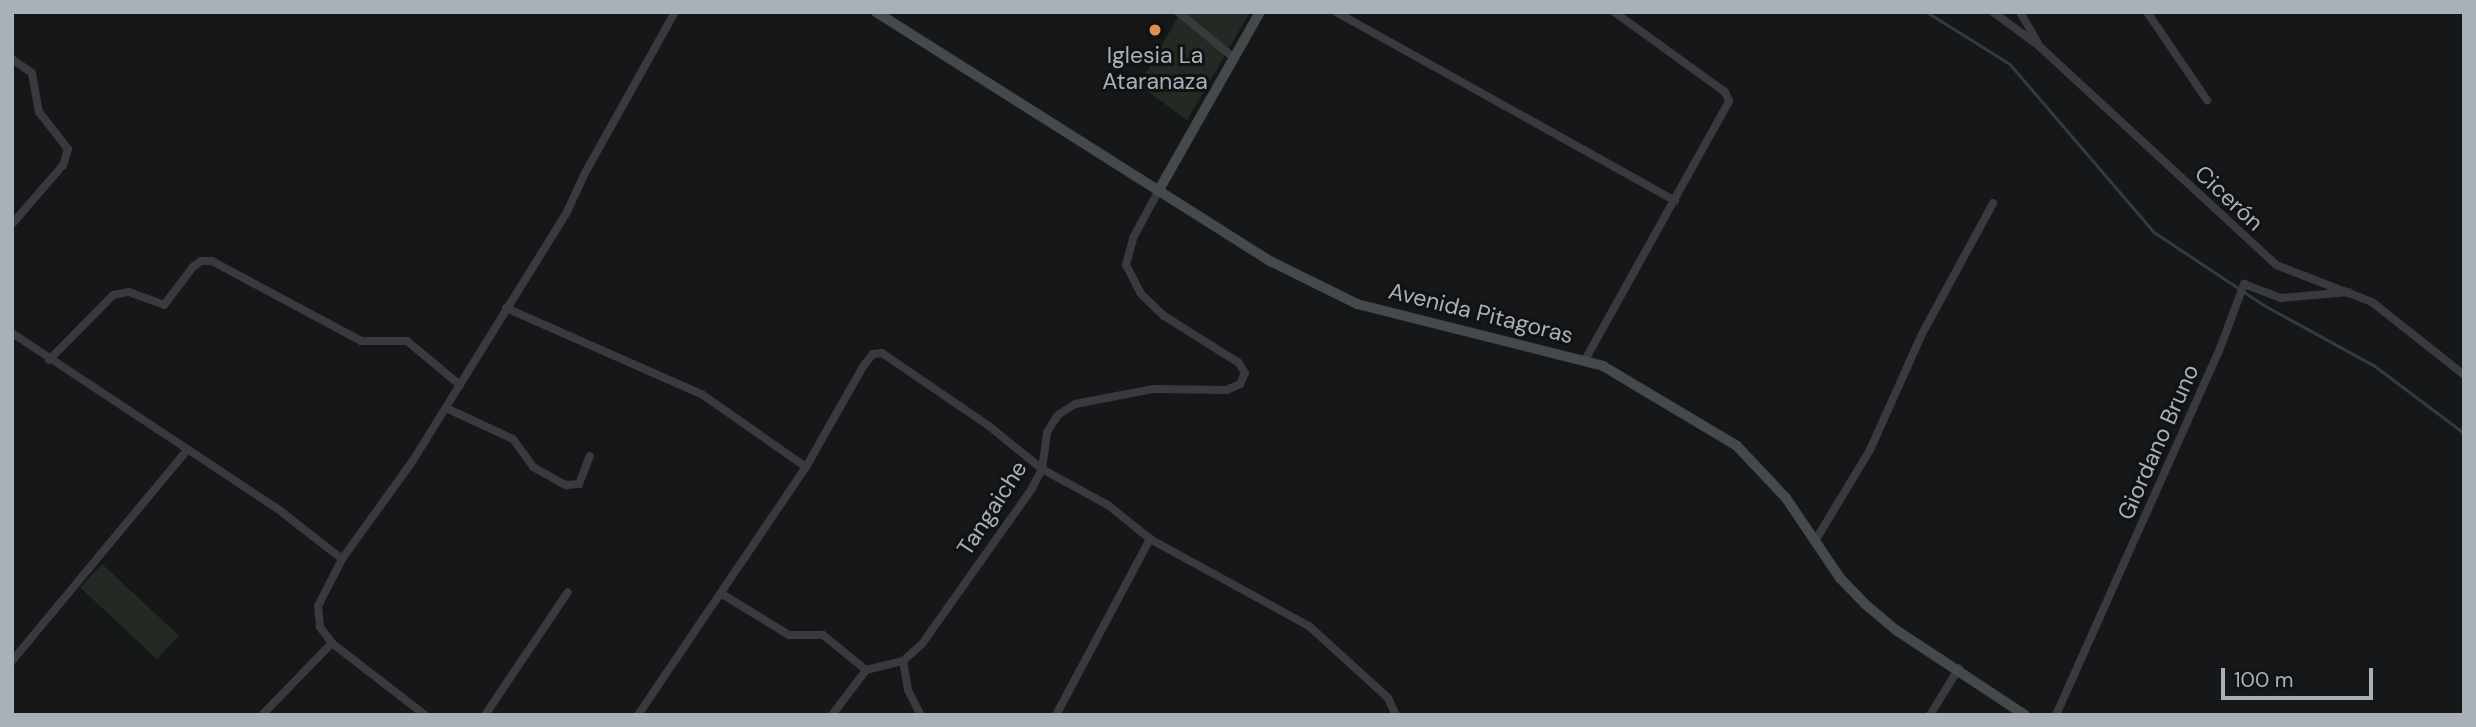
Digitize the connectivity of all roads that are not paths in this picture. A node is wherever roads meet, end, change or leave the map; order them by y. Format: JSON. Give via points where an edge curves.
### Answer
{"nodes":[{"id":1,"x":675,"y":12,"type":"edge"},
{"id":2,"x":876,"y":12,"type":"edge"},
{"id":3,"x":1178,"y":12,"type":"edge"},
{"id":4,"x":1260,"y":12,"type":"edge"},
{"id":5,"x":1336,"y":12,"type":"edge"},
{"id":6,"x":1614,"y":12,"type":"edge"},
{"id":7,"x":1993,"y":12,"type":"edge"},
{"id":8,"x":2021,"y":12,"type":"edge"},
{"id":9,"x":2147,"y":12,"type":"edge"},
{"id":10,"x":2039,"y":46,"type":"junction"},
{"id":11,"x":1234,"y":58,"type":"junction"},
{"id":12,"x":12,"y":59,"type":"edge"},
{"id":13,"x":2207,"y":100,"type":"dead end"},
{"id":14,"x":1160,"y":188,"type":"junction"},
{"id":15,"x":1675,"y":201,"type":"junction"},
{"id":16,"x":1993,"y":203,"type":"dead end"},
{"id":17,"x":12,"y":224,"type":"edge"},
{"id":18,"x":2352,"y":291,"type":"junction"},
{"id":19,"x":506,"y":308,"type":"junction"},
{"id":20,"x":12,"y":333,"type":"edge"},
{"id":21,"x":48,"y":360,"type":"junction"},
{"id":22,"x":1585,"y":360,"type":"junction"},
{"id":23,"x":2464,"y":375,"type":"edge"},
{"id":24,"x":460,"y":385,"type":"junction"},
{"id":25,"x":446,"y":408,"type":"junction"},
{"id":26,"x":187,"y":450,"type":"junction"},
{"id":27,"x":590,"y":456,"type":"dead end"},
{"id":28,"x":806,"y":467,"type":"junction"},
{"id":29,"x":1042,"y":469,"type":"junction"},
{"id":30,"x":1150,"y":539,"type":"junction"},
{"id":31,"x":1815,"y":541,"type":"junction"},
{"id":32,"x":342,"y":559,"type":"junction"},
{"id":33,"x":568,"y":592,"type":"dead end"},
{"id":34,"x":722,"y":594,"type":"junction"},
{"id":35,"x":332,"y":643,"type":"junction"},
{"id":36,"x":12,"y":661,"type":"edge"},
{"id":37,"x":903,"y":661,"type":"junction"},
{"id":38,"x":1959,"y":668,"type":"junction"},
{"id":39,"x":866,"y":670,"type":"junction"},
{"id":40,"x":262,"y":715,"type":"edge"},
{"id":41,"x":425,"y":715,"type":"edge"},
{"id":42,"x":485,"y":715,"type":"edge"},
{"id":43,"x":638,"y":715,"type":"edge"},
{"id":44,"x":832,"y":715,"type":"edge"},
{"id":45,"x":921,"y":715,"type":"edge"},
{"id":46,"x":1056,"y":715,"type":"edge"},
{"id":47,"x":1396,"y":715,"type":"edge"},
{"id":48,"x":1930,"y":715,"type":"edge"},
{"id":49,"x":2025,"y":715,"type":"edge"},
{"id":50,"x":2056,"y":715,"type":"edge"}],
"edges":[{"from":1,"to":19,"type":"street","via":[[584,173],[566,214]]},
{"from":2,"to":14,"type":"main road","name":"Avenida Pitagoras"},
{"from":3,"to":11,"type":"street"},
{"from":4,"to":11,"type":"main road"},
{"from":5,"to":15,"type":"street"},
{"from":6,"to":15,"type":"street","via":[[1725,92],[1726,108]]},
{"from":7,"to":10,"type":"street","name":"Cicerón"},
{"from":8,"to":10,"type":"street"},
{"from":9,"to":13,"type":"street"},
{"from":10,"to":18,"type":"street","name":"Cicerón","via":[[2276,265]]},
{"from":11,"to":14,"type":"main road"},
{"from":12,"to":17,"type":"street","via":[[32,73],[40,112],[68,149],[63,165]]},
{"from":14,"to":22,"type":"main road","name":"Avenida Pitagoras","via":[[1272,262],[1357,304]]},
{"from":14,"to":29,"type":"street","name":"Tangaiche","via":[[1133,237],[1126,265],[1141,295],[1164,316],[1239,363],[1245,373],[1240,384],[1227,390],[1153,389],[1076,404],[1058,415],[1046,432]]},
{"from":15,"to":22,"type":"street"},
{"from":16,"to":31,"type":"street","via":[[1922,334],[1870,450]]},
{"from":18,"to":23,"type":"street","name":"Cicerón","via":[[2394,318]]},
{"from":18,"to":50,"type":"street","name":"Giordano Bruno","via":[[2281,298],[2243,286]]},
{"from":19,"to":24,"type":"street"},
{"from":19,"to":28,"type":"street","via":[[703,395]]},
{"from":20,"to":21,"type":"street"},
{"from":21,"to":24,"type":"street","via":[[113,295],[130,292],[164,305],[193,267],[212,261],[360,341],[407,341]]},
{"from":21,"to":26,"type":"street"},
{"from":22,"to":31,"type":"main road","name":"Avenida Pitagoras","via":[[1603,366],[1737,446],[1786,498]]},
{"from":24,"to":25,"type":"street"},
{"from":25,"to":27,"type":"street","via":[[513,439],[533,467],[566,485],[579,484]]},
{"from":25,"to":32,"type":"street"},
{"from":26,"to":32,"type":"street","via":[[278,509]]},
{"from":26,"to":36,"type":"street"},
{"from":28,"to":29,"type":"street","via":[[864,366],[873,354],[882,352]]},
{"from":28,"to":34,"type":"street"},
{"from":29,"to":30,"type":"street","via":[[1108,505]]},
{"from":29,"to":37,"type":"street","name":"Tangaiche","via":[[922,644]]},
{"from":30,"to":46,"type":"street"},
{"from":30,"to":47,"type":"street","via":[[1309,626],[1388,698]]},
{"from":31,"to":38,"type":"main road","name":"Avenida Pitagoras","via":[[1865,604]]},
{"from":32,"to":35,"type":"street","via":[[318,606],[320,627]]},
{"from":33,"to":42,"type":"street"},
{"from":34,"to":39,"type":"street","via":[[789,635],[823,635]]},
{"from":34,"to":43,"type":"street"},
{"from":35,"to":40,"type":"street"},
{"from":35,"to":41,"type":"street"},
{"from":37,"to":39,"type":"street"},
{"from":37,"to":45,"type":"street","via":[[908,690]]},
{"from":38,"to":48,"type":"street"},
{"from":38,"to":49,"type":"main road","name":"Avenida Pitagoras"},
{"from":39,"to":44,"type":"street"}]}
